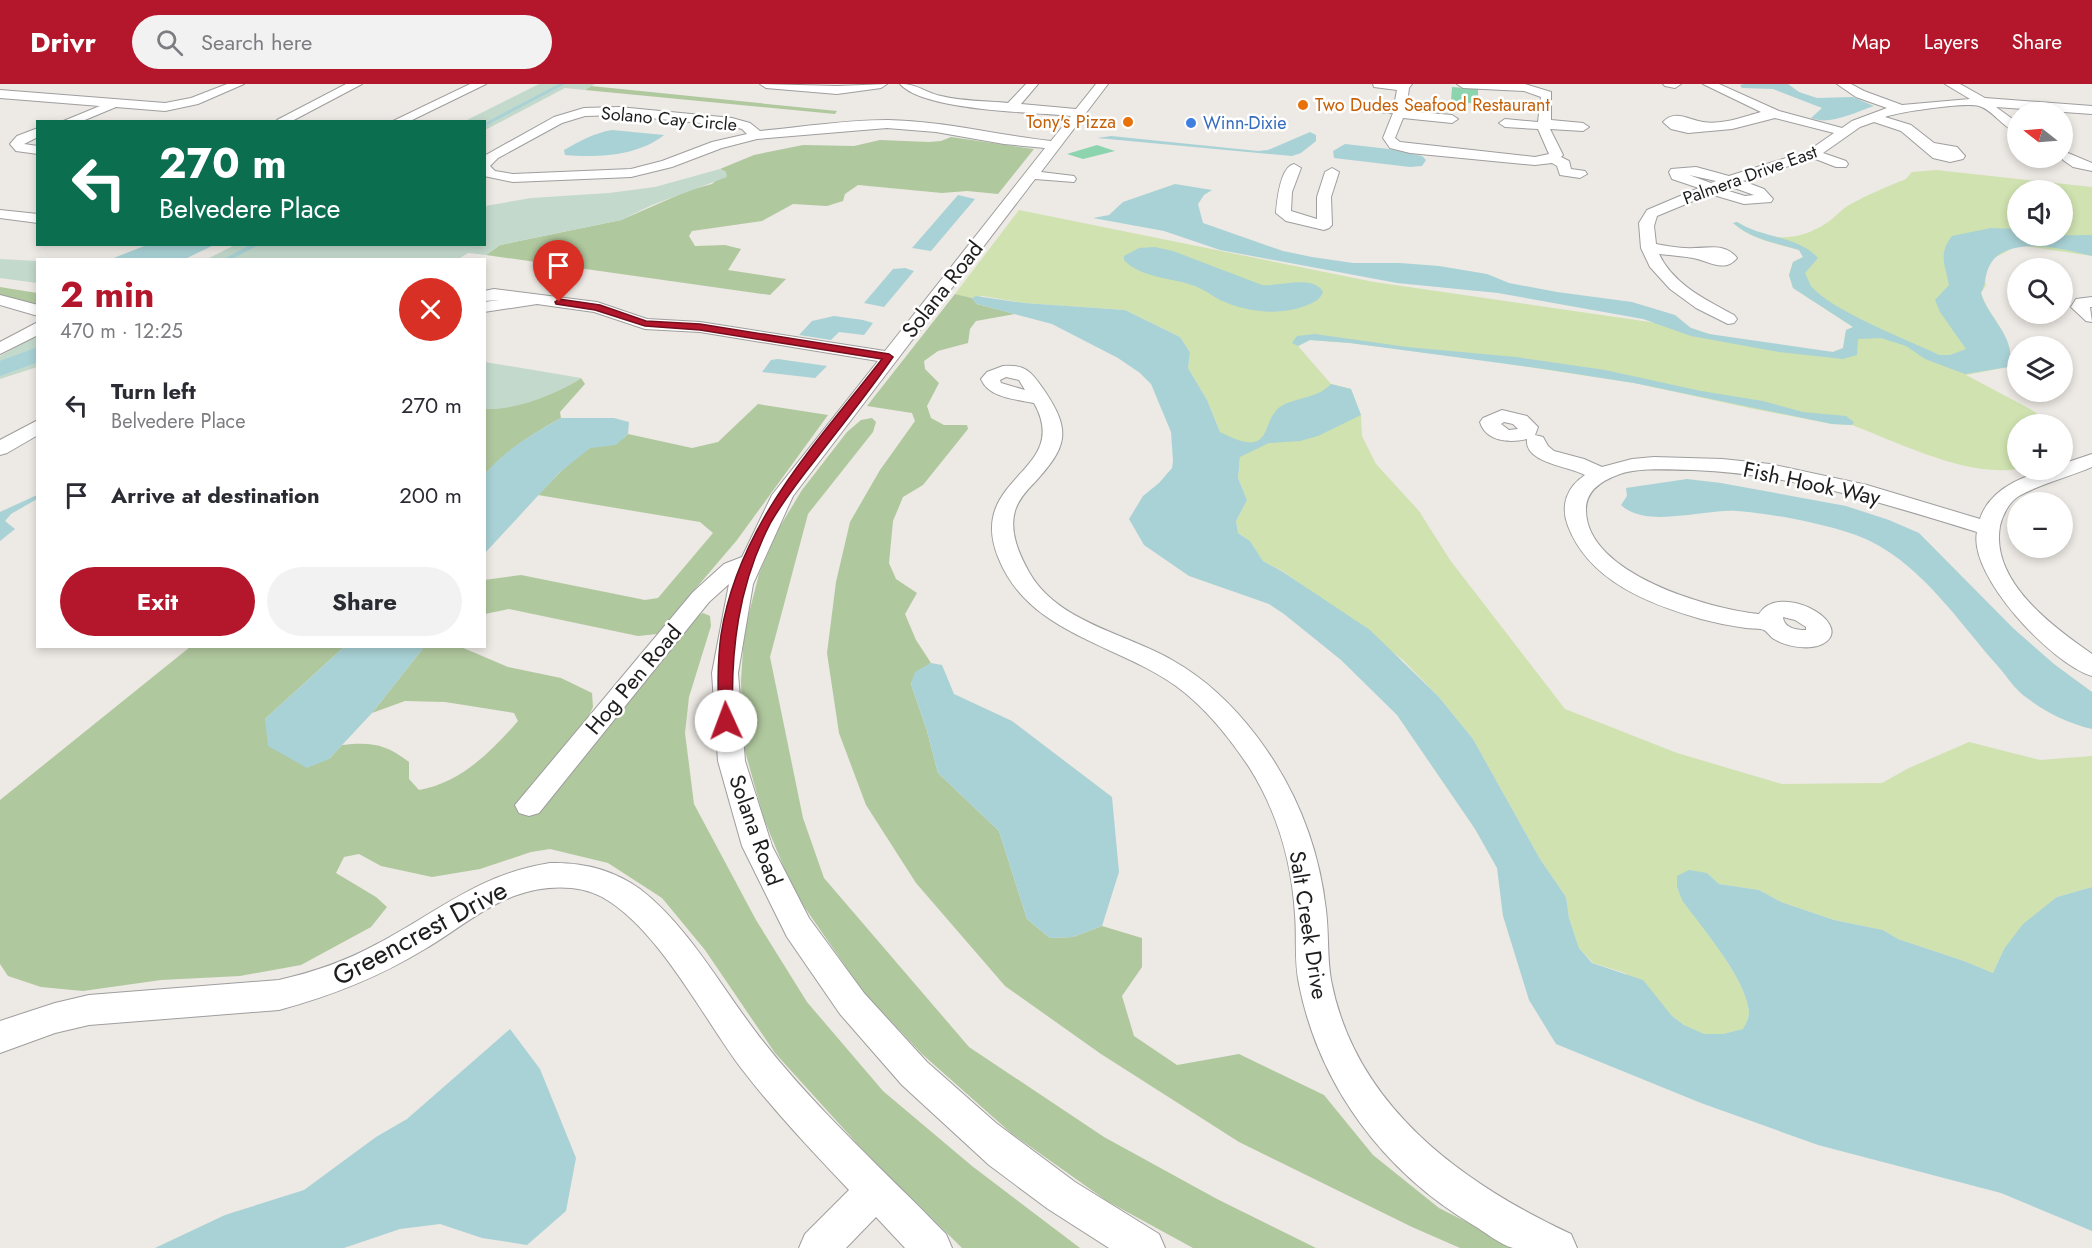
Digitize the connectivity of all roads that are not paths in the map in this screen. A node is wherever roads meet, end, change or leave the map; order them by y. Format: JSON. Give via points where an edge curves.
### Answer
{"nodes":[{"id":1,"x":55,"y":84,"type":"edge"},
{"id":2,"x":238,"y":84,"type":"edge"},
{"id":3,"x":356,"y":84,"type":"edge"},
{"id":4,"x":480,"y":84,"type":"edge"},
{"id":5,"x":766,"y":84,"type":"edge"},
{"id":6,"x":881,"y":84,"type":"edge"},
{"id":7,"x":906,"y":84,"type":"edge"},
{"id":8,"x":1032,"y":84,"type":"edge"},
{"id":9,"x":1102,"y":84,"type":"edge"},
{"id":10,"x":1463,"y":84,"type":"edge"},
{"id":11,"x":1555,"y":84,"type":"edge"},
{"id":12,"x":1669,"y":84,"type":"edge"},
{"id":13,"x":1675,"y":84,"type":"edge"},
{"id":14,"x":1709,"y":84,"type":"edge"},
{"id":15,"x":1843,"y":84,"type":"edge"},
{"id":16,"x":1951,"y":84,"type":"edge"},
{"id":17,"x":1378,"y":85,"type":"edge"},
{"id":18,"x":1405,"y":85,"type":"edge"},
{"id":19,"x":1487,"y":86,"type":"junction"},
{"id":20,"x":1541,"y":92,"type":"junction"},
{"id":21,"x":0,"y":94,"type":"edge"},
{"id":22,"x":22,"y":95,"type":"junction"},
{"id":23,"x":1504,"y":99,"type":"dead end"},
{"id":24,"x":0,"y":102,"type":"edge"},
{"id":25,"x":1983,"y":102,"type":"junction"},
{"id":26,"x":116,"y":104,"type":"junction"},
{"id":27,"x":1011,"y":107,"type":"junction"},
{"id":28,"x":1363,"y":107,"type":"dead end"},
{"id":29,"x":1901,"y":109,"type":"junction"},
{"id":30,"x":2092,"y":110,"type":"edge"},
{"id":31,"x":1400,"y":112,"type":"junction"},
{"id":32,"x":1081,"y":113,"type":"junction"},
{"id":33,"x":1775,"y":114,"type":"junction"},
{"id":34,"x":1872,"y":117,"type":"junction"},
{"id":35,"x":1452,"y":118,"type":"dead end"},
{"id":36,"x":72,"y":120,"type":"edge"},
{"id":37,"x":283,"y":120,"type":"edge"},
{"id":38,"x":401,"y":120,"type":"edge"},
{"id":39,"x":2007,"y":121,"type":"edge"},
{"id":40,"x":1505,"y":123,"type":"dead end"},
{"id":41,"x":1544,"y":125,"type":"junction"},
{"id":42,"x":1700,"y":126,"type":"dead end"},
{"id":43,"x":1583,"y":127,"type":"dead end"},
{"id":44,"x":1843,"y":132,"type":"junction"},
{"id":45,"x":36,"y":133,"type":"edge"},
{"id":46,"x":1374,"y":134,"type":"dead end"},
{"id":47,"x":757,"y":135,"type":"junction"},
{"id":48,"x":1390,"y":139,"type":"junction"},
{"id":49,"x":1058,"y":142,"type":"junction"},
{"id":50,"x":1931,"y":147,"type":"dead end"},
{"id":51,"x":36,"y":150,"type":"edge"},
{"id":52,"x":1572,"y":153,"type":"dead end"},
{"id":53,"x":1813,"y":154,"type":"junction"},
{"id":54,"x":1553,"y":155,"type":"junction"},
{"id":55,"x":2073,"y":156,"type":"edge"},
{"id":56,"x":2073,"y":160,"type":"edge"},
{"id":57,"x":2092,"y":160,"type":"edge"},
{"id":58,"x":1841,"y":164,"type":"dead end"},
{"id":59,"x":486,"y":165,"type":"edge"},
{"id":60,"x":486,"y":167,"type":"edge"},
{"id":61,"x":2092,"y":167,"type":"edge"},
{"id":62,"x":1294,"y":168,"type":"dead end"},
{"id":63,"x":1332,"y":172,"type":"dead end"},
{"id":64,"x":1580,"y":174,"type":"dead end"},
{"id":65,"x":1032,"y":175,"type":"junction"},
{"id":66,"x":1069,"y":179,"type":"dead end"},
{"id":67,"x":1729,"y":181,"type":"junction"},
{"id":68,"x":1709,"y":189,"type":"junction"},
{"id":69,"x":0,"y":214,"type":"edge"},
{"id":70,"x":36,"y":219,"type":"edge"},
{"id":71,"x":1649,"y":248,"type":"junction"},
{"id":72,"x":1701,"y":254,"type":"dead end"},
{"id":73,"x":486,"y":296,"type":"edge"},
{"id":74,"x":537,"y":299,"type":"junction"},
{"id":75,"x":0,"y":300,"type":"edge"},
{"id":76,"x":2092,"y":302,"type":"edge"},
{"id":77,"x":486,"y":307,"type":"edge"},
{"id":78,"x":36,"y":311,"type":"edge"},
{"id":79,"x":2092,"y":317,"type":"edge"},
{"id":80,"x":1728,"y":319,"type":"dead end"},
{"id":81,"x":36,"y":328,"type":"edge"},
{"id":82,"x":0,"y":349,"type":"edge"},
{"id":83,"x":889,"y":357,"type":"junction"},
{"id":84,"x":1040,"y":399,"type":"dead end"},
{"id":85,"x":36,"y":427,"type":"edge"},
{"id":86,"x":1530,"y":437,"type":"dead end"},
{"id":87,"x":0,"y":449,"type":"edge"},
{"id":88,"x":2092,"y":459,"type":"edge"},
{"id":89,"x":1600,"y":474,"type":"junction"},
{"id":90,"x":1988,"y":528,"type":"junction"},
{"id":91,"x":747,"y":562,"type":"junction"},
{"id":92,"x":1771,"y":623,"type":"dead end"},
{"id":93,"x":2092,"y":667,"type":"edge"},
{"id":94,"x":529,"y":805,"type":"dead end"},
{"id":95,"x":0,"y":1037,"type":"edge"},
{"id":96,"x":876,"y":1190,"type":"junction"},
{"id":97,"x":819,"y":1248,"type":"edge"},
{"id":98,"x":932,"y":1248,"type":"edge"},
{"id":99,"x":1145,"y":1248,"type":"edge"},
{"id":100,"x":1557,"y":1248,"type":"edge"}],
"edges":[{"from":1,"to":22,"type":"street"},
{"from":2,"to":26,"type":"street","via":[[179,105]]},
{"from":3,"to":37,"type":"street"},
{"from":4,"to":38,"type":"street"},
{"from":5,"to":6,"type":"street","via":[[837,90]]},
{"from":7,"to":27,"type":"street","via":[[933,98]]},
{"from":8,"to":27,"type":"street"},
{"from":9,"to":32,"type":"street","name":"Solana Road"},
{"from":10,"to":19,"type":"street"},
{"from":11,"to":20,"type":"street","via":[[1554,92]]},
{"from":12,"to":13,"type":"street"},
{"from":14,"to":33,"type":"street"},
{"from":15,"to":29,"type":"street"},
{"from":16,"to":25,"type":"street"},
{"from":17,"to":18,"type":"street"},
{"from":18,"to":31,"type":"street"},
{"from":19,"to":20,"type":"street"},
{"from":19,"to":23,"type":"street","via":[[1487,97]]},
{"from":20,"to":41,"type":"street","via":[[1548,98]]},
{"from":21,"to":22,"type":"street"},
{"from":22,"to":24,"type":"street"},
{"from":22,"to":26,"type":"street"},
{"from":25,"to":29,"type":"street","name":"Palmera Drive East"},
{"from":25,"to":30,"type":"street","name":"Palmera Drive East"},
{"from":25,"to":39,"type":"street"},
{"from":26,"to":36,"type":"street"},
{"from":27,"to":32,"type":"street"},
{"from":28,"to":31,"type":"street"},
{"from":29,"to":34,"type":"street","name":"Palmera Drive East"},
{"from":31,"to":35,"type":"street"},
{"from":31,"to":48,"type":"street"},
{"from":32,"to":49,"type":"street","name":"Solana Road"},
{"from":33,"to":42,"type":"street","via":[[1732,125]]},
{"from":33,"to":44,"type":"street"},
{"from":34,"to":44,"type":"street","name":"Palmera Drive East"},
{"from":34,"to":50,"type":"street","via":[[1906,128]]},
{"from":40,"to":41,"type":"street"},
{"from":41,"to":43,"type":"street"},
{"from":41,"to":54,"type":"street"},
{"from":44,"to":53,"type":"street","name":"Palmera Drive East"},
{"from":45,"to":51,"type":"street","via":[[17,144]]},
{"from":46,"to":48,"type":"street"},
{"from":47,"to":49,"type":"street","name":"Solano Cay Circle","via":[[887,124]]},
{"from":47,"to":59,"type":"street","name":"Solano Cay Circle","via":[[732,122],[618,111],[584,112],[564,117],[493,155]]},
{"from":47,"to":60,"type":"street","name":"Solano Cay Circle","via":[[631,173],[520,178],[496,175]]},
{"from":48,"to":54,"type":"street","via":[[1401,147],[1462,157],[1506,155],[1525,162]]},
{"from":49,"to":65,"type":"street","name":"Solana Road"},
{"from":52,"to":54,"type":"street"},
{"from":53,"to":58,"type":"street"},
{"from":53,"to":67,"type":"street","name":"Palmera Drive East"},
{"from":54,"to":64,"type":"street","via":[[1564,164],[1565,172]]},
{"from":55,"to":57,"type":"street"},
{"from":56,"to":61,"type":"street"},
{"from":62,"to":63,"type":"street","via":[[1285,192],[1283,213],[1324,225],[1324,196]]},
{"from":65,"to":66,"type":"street"},
{"from":65,"to":83,"type":"street","name":"Solana Road"},
{"from":67,"to":68,"type":"street","name":"Palmera Drive East"},
{"from":67,"to":68,"type":"street","via":[[1696,171],[1676,172],[1682,179]]},
{"from":67,"to":68,"type":"street","via":[[1760,192],[1766,199],[1744,200]]},
{"from":68,"to":71,"type":"street","name":"Palmera Drive East","via":[[1648,217]]},
{"from":69,"to":70,"type":"street"},
{"from":71,"to":72,"type":"street"},
{"from":71,"to":80,"type":"street","name":"Palmera Drive East","via":[[1663,273],[1676,286]]},
{"from":73,"to":74,"type":"street"},
{"from":74,"to":77,"type":"street"},
{"from":74,"to":83,"type":"street","via":[[597,307],[645,324],[700,327]]},
{"from":75,"to":78,"type":"street"},
{"from":76,"to":79,"type":"street","via":[[2082,303],[2079,308]]},
{"from":81,"to":82,"type":"street"},
{"from":83,"to":91,"type":"street","name":"Solana Road","via":[[783,495],[765,522]]},
{"from":84,"to":100,"type":"street","name":"Salt Creek Drive","via":[[1053,422],[1054,436],[1045,459],[1005,505],[1003,535],[1014,570],[1040,601],[1069,622],[1139,653],[1184,679],[1220,711],[1250,747],[1273,784],[1294,832],[1311,912],[1315,982],[1325,1020],[1357,1089],[1392,1134],[1436,1177],[1479,1208]]},
{"from":85,"to":87,"type":"street"},
{"from":86,"to":89,"type":"street","via":[[1548,457],[1576,462]]},
{"from":88,"to":90,"type":"street","via":[[2010,492],[1992,514]]},
{"from":89,"to":90,"type":"street","name":"Fish Hook Way","via":[[1647,464],[1746,467],[1818,479]]},
{"from":89,"to":92,"type":"street","name":"Fish Hook Way","via":[[1579,492],[1574,511],[1581,533],[1602,560],[1635,584],[1683,606],[1741,621]]},
{"from":90,"to":93,"type":"street","via":[[1989,556],[2012,597],[2049,635]]},
{"from":91,"to":94,"type":"street","name":"Hog Pen Road","via":[[732,569],[701,597]]},
{"from":91,"to":99,"type":"street","name":"Solana Road","via":[[728,635],[724,677],[733,768],[746,817],[766,868],[808,946],[873,1031],[982,1136],[1033,1176]]},
{"from":95,"to":96,"type":"street","name":"Greencrest Drive","via":[[55,1017],[89,1010],[279,995],[308,989],[365,968],[508,884],[547,876],[584,877],[609,886],[644,909],[765,1071]]},
{"from":96,"to":97,"type":"street"},
{"from":96,"to":98,"type":"street","name":"Greencrest Drive"}]}
